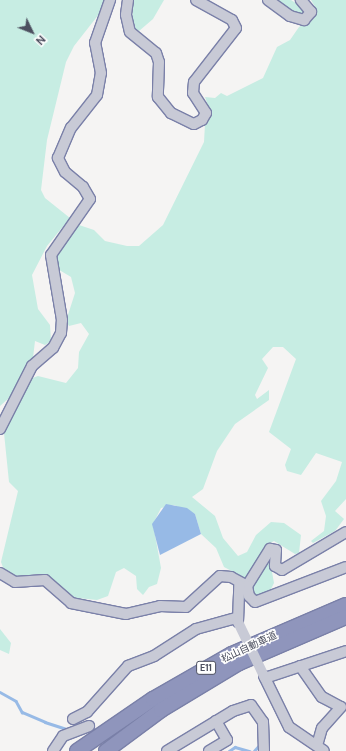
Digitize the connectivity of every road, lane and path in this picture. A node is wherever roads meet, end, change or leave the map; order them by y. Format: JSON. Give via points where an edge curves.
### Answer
{"nodes":[{"id":1,"x":110,"y":0,"type":"edge"},
{"id":2,"x":128,"y":0,"type":"edge"},
{"id":3,"x":196,"y":0,"type":"edge"},
{"id":4,"x":268,"y":0,"type":"edge"},
{"id":5,"x":301,"y":0,"type":"edge"},
{"id":6,"x":0,"y":429,"type":"edge"},
{"id":7,"x":346,"y":532,"type":"edge"},
{"id":8,"x":346,"y":568,"type":"edge"},
{"id":9,"x":0,"y":573,"type":"edge"},
{"id":10,"x":243,"y":585,"type":"junction"},
{"id":11,"x":346,"y":605,"type":"edge"},
{"id":12,"x":346,"y":617,"type":"edge"},
{"id":13,"x":237,"y":620,"type":"junction"},
{"id":14,"x":346,"y":651,"type":"edge"},
{"id":15,"x":300,"y":666,"type":"junction"},
{"id":16,"x":265,"y":677,"type":"junction"},
{"id":17,"x":73,"y":719,"type":"dead end"},
{"id":18,"x":216,"y":721,"type":"junction"},
{"id":19,"x":90,"y":726,"type":"dead end"},
{"id":20,"x":264,"y":744,"type":"edge"},
{"id":21,"x":321,"y":748,"type":"edge"},
{"id":22,"x":169,"y":750,"type":"edge"},
{"id":23,"x":53,"y":751,"type":"edge"},
{"id":24,"x":77,"y":751,"type":"edge"},
{"id":25,"x":106,"y":751,"type":"edge"},
{"id":26,"x":209,"y":751,"type":"edge"}],
"edges":[{"from":1,"to":6,"type":"street","via":[[95,43],[101,73],[97,95],[71,128],[58,158],[65,172],[83,187],[90,199],[51,255],[62,320],[61,333],[52,348],[32,366]]},
{"from":2,"to":3,"type":"street","via":[[126,14],[130,32],[156,53],[159,62],[158,97],[171,113],[194,124],[202,120],[206,113],[193,94],[194,82],[236,28],[232,20]]},
{"from":4,"to":5,"type":"street","via":[[290,16],[304,20],[311,12]]},
{"from":7,"to":10,"type":"street","via":[[282,570],[275,566],[276,550],[270,549]]},
{"from":8,"to":10,"type":"street","via":[[255,602]]},
{"from":9,"to":10,"type":"street","via":[[15,582],[45,580],[71,603],[126,614],[160,606],[186,607],[220,576],[230,577]]},
{"from":10,"to":13,"type":"street"},
{"from":11,"to":24,"type":"highway","name":"松山自動車道","number":"E11","via":[[232,654],[153,699]]},
{"from":12,"to":25,"type":"highway","name":"松山自動車道","number":"E11","via":[[239,663],[161,710]]},
{"from":13,"to":16,"type":"street","bridge":true},
{"from":13,"to":17,"type":"street","via":[[196,629],[154,656],[128,666],[87,712]]},
{"from":14,"to":15,"type":"street"},
{"from":15,"to":16,"type":"street"},
{"from":15,"to":21,"type":"street","via":[[322,697],[340,707],[322,728]]},
{"from":16,"to":21,"type":"street","via":[[289,727]]},
{"from":18,"to":20,"type":"street","via":[[251,705],[262,718]]},
{"from":18,"to":22,"type":"street"},
{"from":18,"to":26,"type":"street","via":[[227,740]]},
{"from":19,"to":23,"type":"street","via":[[63,736]]}]}
